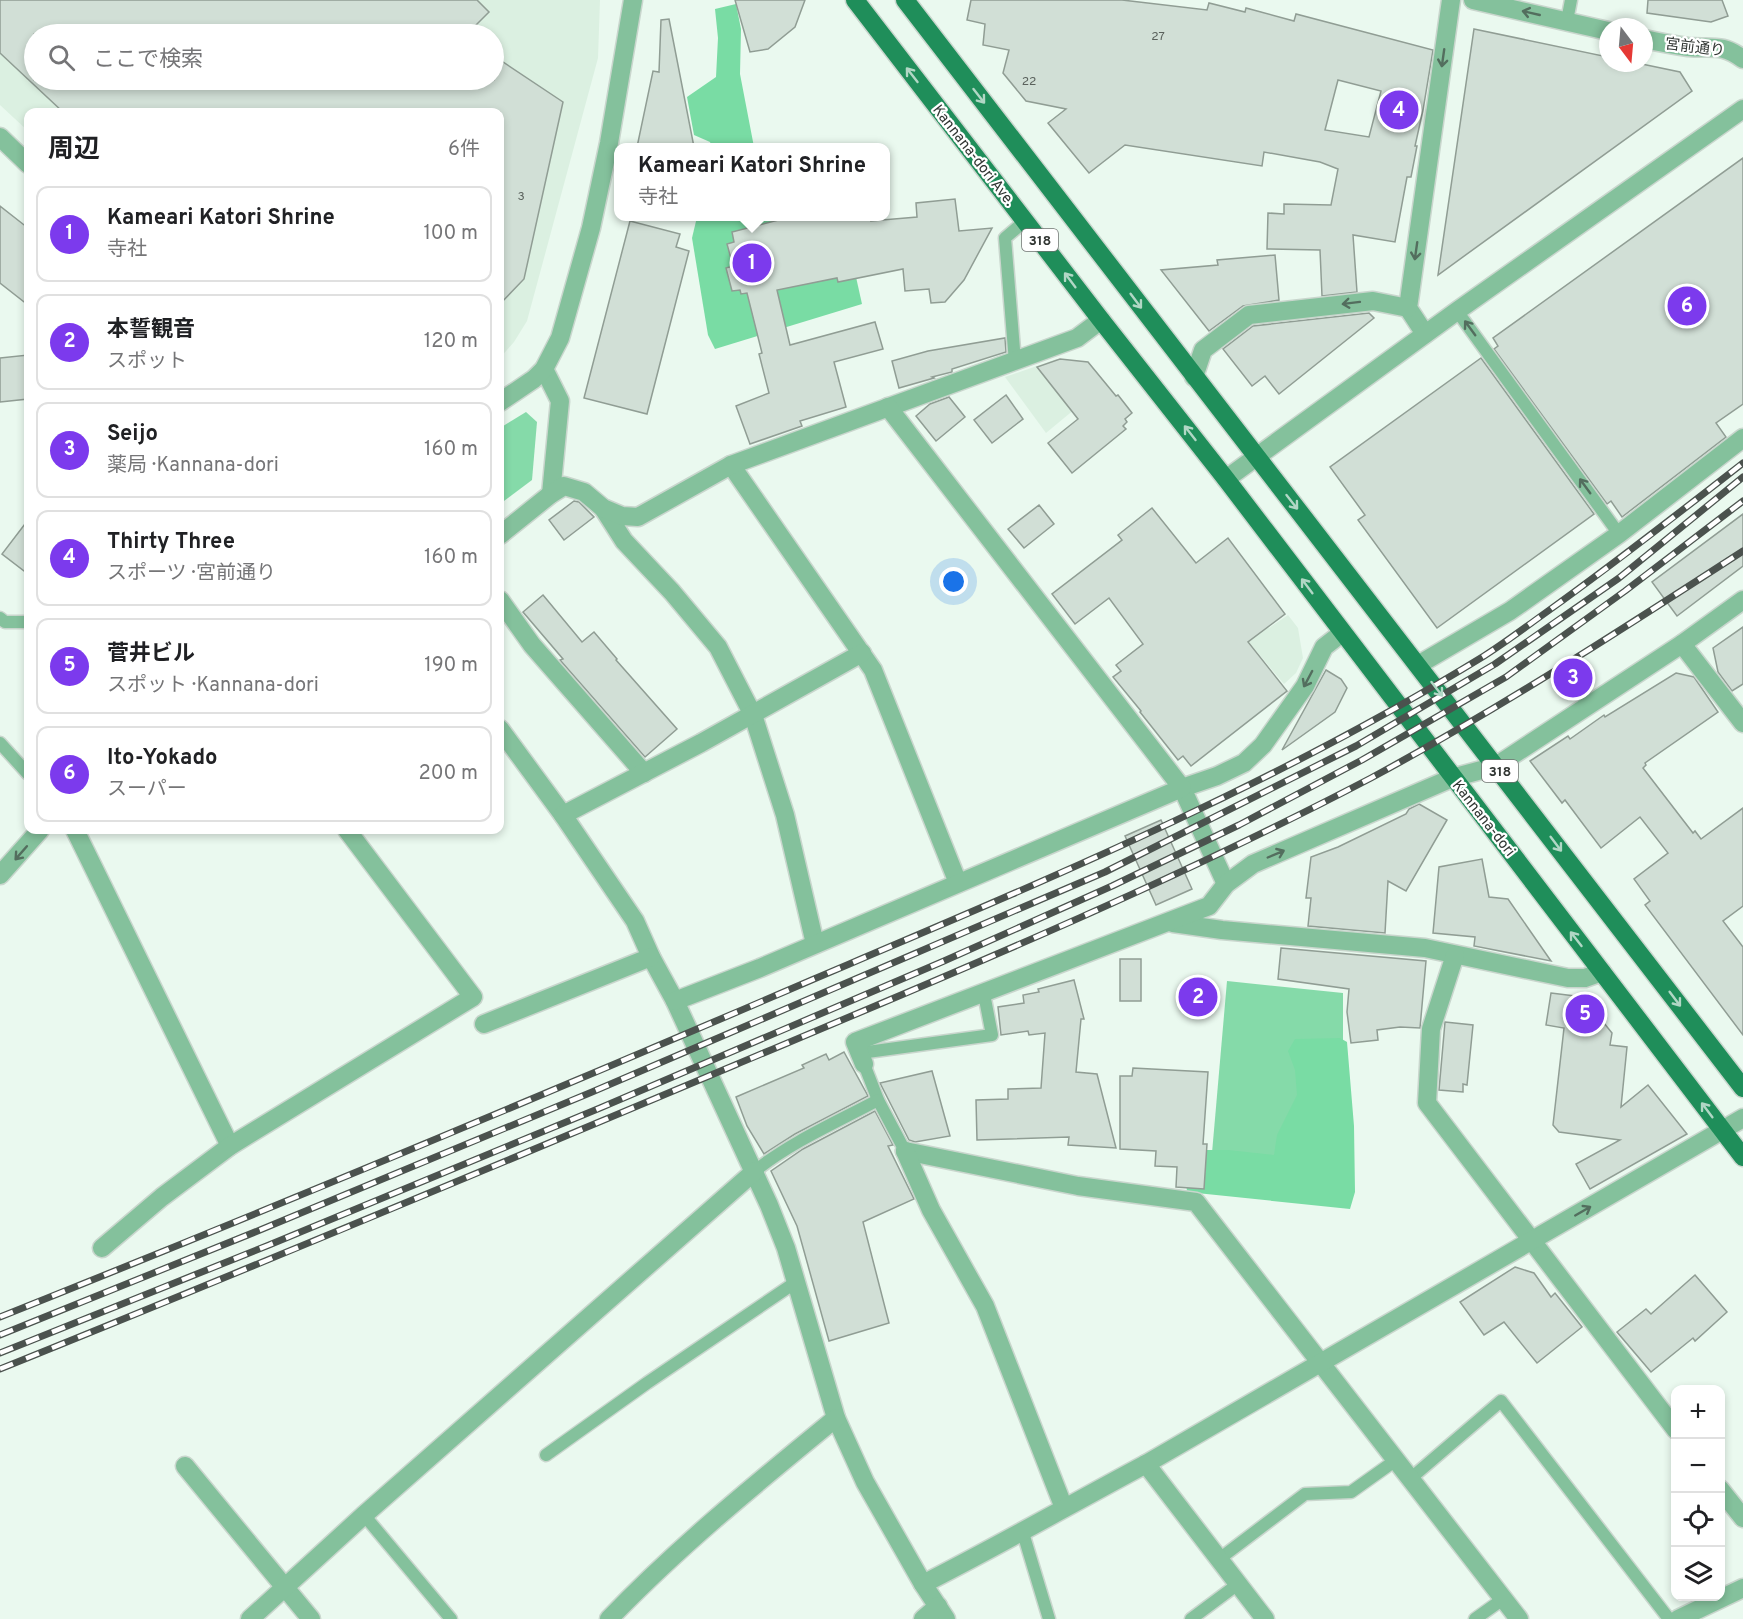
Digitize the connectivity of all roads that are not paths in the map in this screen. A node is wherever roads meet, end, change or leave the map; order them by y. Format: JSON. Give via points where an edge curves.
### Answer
{"nodes":[{"id":1,"x":633,"y":0,"type":"edge"},
{"id":2,"x":855,"y":0,"type":"edge"},
{"id":3,"x":905,"y":0,"type":"edge"},
{"id":4,"x":1451,"y":0,"type":"edge"},
{"id":5,"x":1473,"y":0,"type":"edge"},
{"id":6,"x":1571,"y":0,"type":"edge"},
{"id":7,"x":1567,"y":21,"type":"junction"},
{"id":8,"x":1599,"y":29,"type":"edge"},
{"id":9,"x":1653,"y":41,"type":"edge"},
{"id":10,"x":1743,"y":59,"type":"edge"},
{"id":11,"x":1743,"y":109,"type":"edge"},
{"id":12,"x":0,"y":137,"type":"edge"},
{"id":13,"x":24,"y":160,"type":"edge"},
{"id":14,"x":1025,"y":221,"type":"junction"},
{"id":15,"x":1408,"y":308,"type":"junction"},
{"id":16,"x":1457,"y":311,"type":"junction"},
{"id":17,"x":1101,"y":320,"type":"junction"},
{"id":18,"x":1425,"y":334,"type":"junction"},
{"id":19,"x":1015,"y":362,"type":"junction"},
{"id":20,"x":544,"y":369,"type":"junction"},
{"id":21,"x":1194,"y":377,"type":"junction"},
{"id":22,"x":504,"y":399,"type":"edge"},
{"id":23,"x":888,"y":407,"type":"junction"},
{"id":24,"x":1743,"y":438,"type":"edge"},
{"id":25,"x":1256,"y":456,"type":"junction"},
{"id":26,"x":731,"y":465,"type":"junction"},
{"id":27,"x":1226,"y":479,"type":"junction"},
{"id":28,"x":551,"y":494,"type":"junction"},
{"id":29,"x":603,"y":508,"type":"junction"},
{"id":30,"x":504,"y":532,"type":"edge"},
{"id":31,"x":1619,"y":534,"type":"junction"},
{"id":32,"x":1743,"y":600,"type":"edge"},
{"id":33,"x":504,"y":606,"type":"edge"},
{"id":34,"x":0,"y":618,"type":"edge"},
{"id":35,"x":24,"y":622,"type":"edge"},
{"id":36,"x":1342,"y":633,"type":"junction"},
{"id":37,"x":1682,"y":644,"type":"junction"},
{"id":38,"x":862,"y":653,"type":"junction"},
{"id":39,"x":1418,"y":665,"type":"junction"},
{"id":40,"x":753,"y":715,"type":"junction"},
{"id":41,"x":1743,"y":723,"type":"edge"},
{"id":42,"x":504,"y":734,"type":"edge"},
{"id":43,"x":0,"y":743,"type":"edge"},
{"id":44,"x":1496,"y":766,"type":"junction"},
{"id":45,"x":24,"y":770,"type":"edge"},
{"id":46,"x":644,"y":773,"type":"junction"},
{"id":47,"x":1452,"y":778,"type":"junction"},
{"id":48,"x":1182,"y":788,"type":"junction"},
{"id":49,"x":563,"y":815,"type":"junction"},
{"id":50,"x":36,"y":834,"type":"edge"},
{"id":51,"x":77,"y":834,"type":"edge"},
{"id":52,"x":350,"y":834,"type":"edge"},
{"id":53,"x":0,"y":875,"type":"edge"},
{"id":54,"x":957,"y":883,"type":"junction"},
{"id":55,"x":1226,"y":884,"type":"junction"},
{"id":56,"x":1169,"y":922,"type":"junction"},
{"id":57,"x":815,"y":944,"type":"junction"},
{"id":58,"x":1455,"y":955,"type":"junction"},
{"id":59,"x":651,"y":957,"type":"junction"},
{"id":60,"x":1602,"y":972,"type":"junction"},
{"id":61,"x":984,"y":994,"type":"junction"},
{"id":62,"x":675,"y":1001,"type":"junction"},
{"id":63,"x":467,"y":1002,"type":"junction"},
{"id":64,"x":504,"y":1016,"type":"junction"},
{"id":65,"x":484,"y":1024,"type":"dead end"},
{"id":66,"x":862,"y":1059,"type":"junction"},
{"id":67,"x":1743,"y":1088,"type":"edge"},
{"id":68,"x":878,"y":1100,"type":"junction"},
{"id":69,"x":1743,"y":1118,"type":"edge"},
{"id":70,"x":1722,"y":1130,"type":"junction"},
{"id":71,"x":230,"y":1146,"type":"junction"},
{"id":72,"x":905,"y":1151,"type":"junction"},
{"id":73,"x":1743,"y":1157,"type":"edge"},
{"id":74,"x":754,"y":1171,"type":"junction"},
{"id":75,"x":1532,"y":1241,"type":"junction"},
{"id":76,"x":102,"y":1248,"type":"dead end"},
{"id":77,"x":796,"y":1282,"type":"junction"},
{"id":78,"x":1320,"y":1363,"type":"junction"},
{"id":79,"x":836,"y":1418,"type":"junction"},
{"id":80,"x":1671,"y":1423,"type":"edge"},
{"id":81,"x":546,"y":1455,"type":"dead end"},
{"id":82,"x":1396,"y":1460,"type":"junction"},
{"id":83,"x":1146,"y":1464,"type":"junction"},
{"id":84,"x":185,"y":1466,"type":"dead end"},
{"id":85,"x":1410,"y":1479,"type":"junction"},
{"id":86,"x":1723,"y":1493,"type":"edge"},
{"id":87,"x":1064,"y":1508,"type":"junction"},
{"id":88,"x":364,"y":1515,"type":"junction"},
{"id":89,"x":1743,"y":1518,"type":"edge"},
{"id":90,"x":1023,"y":1533,"type":"junction"},
{"id":91,"x":1218,"y":1560,"type":"junction"},
{"id":92,"x":923,"y":1584,"type":"junction"},
{"id":93,"x":1238,"y":1584,"type":"junction"},
{"id":94,"x":285,"y":1587,"type":"junction"},
{"id":95,"x":1743,"y":1588,"type":"edge"},
{"id":96,"x":1503,"y":1599,"type":"junction"},
{"id":97,"x":942,"y":1613,"type":"edge"},
{"id":98,"x":250,"y":1619,"type":"edge"},
{"id":99,"x":311,"y":1619,"type":"edge"},
{"id":100,"x":451,"y":1619,"type":"edge"},
{"id":101,"x":609,"y":1619,"type":"edge"},
{"id":102,"x":923,"y":1619,"type":"edge"},
{"id":103,"x":1049,"y":1619,"type":"edge"},
{"id":104,"x":1191,"y":1619,"type":"edge"},
{"id":105,"x":1265,"y":1619,"type":"edge"},
{"id":106,"x":1475,"y":1619,"type":"edge"},
{"id":107,"x":1519,"y":1619,"type":"edge"},
{"id":108,"x":1669,"y":1619,"type":"edge"},
{"id":109,"x":1678,"y":1619,"type":"edge"}],
"edges":[{"from":1,"to":20,"type":"street","via":[[591,228],[560,338]]},
{"from":14,"to":2,"type":"main road","name":"Kannana-dori Ave.","number":"318","one_way":true},
{"from":3,"to":21,"type":"main road","number":"318","one_way":true},
{"from":4,"to":15,"type":"street","one_way":true},
{"from":7,"to":5,"type":"street","one_way":true},
{"from":6,"to":7,"type":"lane"},
{"from":7,"to":8,"type":"street"},
{"from":9,"to":10,"type":"street","name":"宮前通り","via":[[1689,47],[1717,46]]},
{"from":11,"to":16,"type":"street"},
{"from":12,"to":13,"type":"street"},
{"from":17,"to":14,"type":"main road","name":"Kannana-dori Ave.","number":"318","one_way":true},
{"from":14,"to":19,"type":"lane","via":[[1005,238]]},
{"from":15,"to":18,"type":"street"},
{"from":15,"to":21,"type":"street","one_way":true,"via":[[1373,301],[1249,315],[1203,350]]},
{"from":16,"to":18,"type":"street"},
{"from":31,"to":16,"type":"lane","one_way":true},
{"from":17,"to":19,"type":"street","via":[[1077,338]]},
{"from":27,"to":17,"type":"main road","name":"Kannana-dori Ave.","number":"318","one_way":true},
{"from":18,"to":25,"type":"street"},
{"from":19,"to":23,"type":"street"},
{"from":20,"to":22,"type":"street"},
{"from":20,"to":28,"type":"street","via":[[560,401]]},
{"from":21,"to":25,"type":"main road","number":"318"},
{"from":23,"to":26,"type":"street"},
{"from":23,"to":48,"type":"street"},
{"from":24,"to":31,"type":"street"},
{"from":25,"to":27,"type":"street"},
{"from":25,"to":39,"type":"main road","number":"318","one_way":true},
{"from":26,"to":29,"type":"street","via":[[638,517],[622,516]]},
{"from":26,"to":38,"type":"street"},
{"from":36,"to":27,"type":"main road","name":"Kannana-dori","number":"318","one_way":true},
{"from":28,"to":29,"type":"street","via":[[564,486],[584,492]]},
{"from":28,"to":30,"type":"street"},
{"from":29,"to":40,"type":"street","via":[[624,541],[718,647]]},
{"from":31,"to":39,"type":"street","via":[[1509,611]]},
{"from":32,"to":37,"type":"street"},
{"from":33,"to":46,"type":"street","via":[[531,645]]},
{"from":34,"to":35,"type":"lane","via":[[5,622]]},
{"from":36,"to":47,"type":"main road","name":"Kannana-dori","number":"318"},
{"from":36,"to":48,"type":"street","one_way":true,"via":[[1324,648],[1305,686],[1263,745],[1244,763]]},
{"from":37,"to":41,"type":"street"},
{"from":37,"to":44,"type":"street"},
{"from":38,"to":40,"type":"street"},
{"from":38,"to":54,"type":"street","via":[[873,670]]},
{"from":39,"to":44,"type":"main road","number":"318","one_way":true},
{"from":40,"to":46,"type":"street"},
{"from":40,"to":57,"type":"street","via":[[785,815]]},
{"from":42,"to":49,"type":"street"},
{"from":43,"to":45,"type":"lane"},
{"from":44,"to":47,"type":"street"},
{"from":44,"to":67,"type":"main road","number":"318","one_way":true},
{"from":46,"to":49,"type":"street"},
{"from":55,"to":47,"type":"street","one_way":true,"via":[[1253,864]]},
{"from":60,"to":47,"type":"main road","name":"Kannana-dori","number":"318","one_way":true},
{"from":48,"to":54,"type":"street"},
{"from":48,"to":55,"type":"street"},
{"from":49,"to":59,"type":"street","via":[[635,921]]},
{"from":50,"to":53,"type":"street","one_way":true},
{"from":51,"to":71,"type":"street"},
{"from":52,"to":63,"type":"street","via":[[473,998]]},
{"from":54,"to":57,"type":"street"},
{"from":55,"to":56,"type":"street","via":[[1209,906]]},
{"from":56,"to":58,"type":"street","via":[[1425,948]]},
{"from":56,"to":61,"type":"street"},
{"from":57,"to":62,"type":"street"},
{"from":58,"to":60,"type":"street","via":[[1568,978]]},
{"from":58,"to":75,"type":"street","via":[[1431,1029],[1427,1103]]},
{"from":59,"to":62,"type":"street"},
{"from":59,"to":64,"type":"street"},
{"from":70,"to":60,"type":"main road","name":"Kannana-dori","number":"318","one_way":true},
{"from":61,"to":66,"type":"street","via":[[855,1042]]},
{"from":61,"to":66,"type":"lane","via":[[992,1035]]},
{"from":62,"to":74,"type":"street"},
{"from":63,"to":64,"type":"street"},
{"from":63,"to":71,"type":"street"},
{"from":64,"to":65,"type":"street"},
{"from":66,"to":68,"type":"lane"},
{"from":68,"to":72,"type":"lane"},
{"from":68,"to":74,"type":"lane"},
{"from":69,"to":70,"type":"street"},
{"from":70,"to":73,"type":"main road","name":"Kannana-dori","number":"318"},
{"from":75,"to":70,"type":"street","one_way":true},
{"from":71,"to":76,"type":"street"},
{"from":72,"to":78,"type":"street","via":[[1078,1186],[1196,1202]]},
{"from":72,"to":87,"type":"street","via":[[931,1210],[985,1306]]},
{"from":74,"to":77,"type":"street"},
{"from":74,"to":88,"type":"street"},
{"from":75,"to":78,"type":"street"},
{"from":75,"to":80,"type":"street"},
{"from":77,"to":79,"type":"street"},
{"from":77,"to":81,"type":"lane"},
{"from":78,"to":82,"type":"street"},
{"from":78,"to":83,"type":"street"},
{"from":79,"to":92,"type":"street","via":[[865,1482]]},
{"from":79,"to":101,"type":"street","via":[[652,1575]]},
{"from":82,"to":85,"type":"street"},
{"from":82,"to":91,"type":"lane","via":[[1351,1492],[1305,1494]]},
{"from":83,"to":87,"type":"street"},
{"from":83,"to":91,"type":"street"},
{"from":84,"to":94,"type":"street"},
{"from":85,"to":96,"type":"street"},
{"from":85,"to":108,"type":"lane","via":[[1501,1401]]},
{"from":86,"to":89,"type":"street"},
{"from":87,"to":90,"type":"street"},
{"from":88,"to":94,"type":"street"},
{"from":88,"to":100,"type":"lane"},
{"from":90,"to":92,"type":"street"},
{"from":90,"to":103,"type":"lane"},
{"from":91,"to":93,"type":"street"},
{"from":92,"to":97,"type":"street"},
{"from":93,"to":104,"type":"lane"},
{"from":93,"to":105,"type":"street"},
{"from":94,"to":98,"type":"street"},
{"from":94,"to":99,"type":"street"},
{"from":95,"to":109,"type":"street"},
{"from":96,"to":106,"type":"lane"},
{"from":96,"to":107,"type":"street"},
{"from":97,"to":102,"type":"street"}]}
